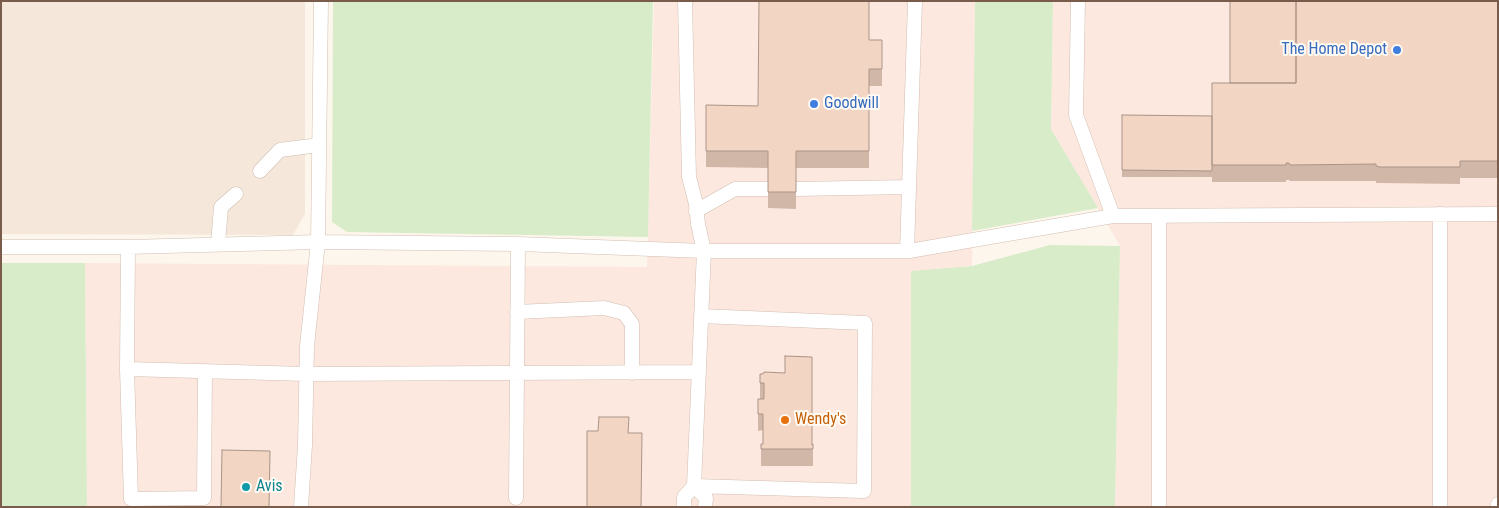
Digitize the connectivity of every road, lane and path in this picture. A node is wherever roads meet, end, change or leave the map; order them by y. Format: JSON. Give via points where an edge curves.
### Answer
{"nodes":[{"id":1,"x":321,"y":1,"type":"edge"},
{"id":2,"x":685,"y":1,"type":"edge"},
{"id":3,"x":915,"y":1,"type":"edge"},
{"id":4,"x":1078,"y":1,"type":"edge"},
{"id":5,"x":319,"y":145,"type":"junction"},
{"id":6,"x":260,"y":171,"type":"dead end"},
{"id":7,"x":909,"y":187,"type":"junction"},
{"id":8,"x":768,"y":189,"type":"edge"},
{"id":9,"x":796,"y":189,"type":"edge"},
{"id":10,"x":236,"y":194,"type":"dead end"},
{"id":11,"x":696,"y":211,"type":"junction"},
{"id":12,"x":1440,"y":214,"type":"junction"},
{"id":13,"x":1498,"y":214,"type":"edge"},
{"id":14,"x":1113,"y":216,"type":"junction"},
{"id":15,"x":1159,"y":216,"type":"junction"},
{"id":16,"x":318,"y":242,"type":"junction"},
{"id":17,"x":218,"y":244,"type":"junction"},
{"id":18,"x":518,"y":244,"type":"junction"},
{"id":19,"x":1,"y":247,"type":"edge"},
{"id":20,"x":128,"y":247,"type":"junction"},
{"id":21,"x":907,"y":251,"type":"junction"},
{"id":22,"x":704,"y":252,"type":"junction"},
{"id":23,"x":517,"y":312,"type":"junction"},
{"id":24,"x":701,"y":316,"type":"junction"},
{"id":25,"x":128,"y":369,"type":"junction"},
{"id":26,"x":205,"y":371,"type":"junction"},
{"id":27,"x":699,"y":372,"type":"junction"},
{"id":28,"x":517,"y":373,"type":"junction"},
{"id":29,"x":632,"y":373,"type":"junction"},
{"id":30,"x":306,"y":374,"type":"junction"},
{"id":31,"x":694,"y":486,"type":"junction"},
{"id":32,"x":516,"y":498,"type":"dead end"},
{"id":33,"x":301,"y":507,"type":"edge"},
{"id":34,"x":684,"y":507,"type":"edge"},
{"id":35,"x":705,"y":507,"type":"edge"},
{"id":36,"x":1158,"y":507,"type":"edge"},
{"id":37,"x":1440,"y":507,"type":"edge"}],
"edges":[{"from":1,"to":5,"type":"lane"},
{"from":2,"to":11,"type":"lane","via":[[689,177]]},
{"from":3,"to":7,"type":"lane"},
{"from":4,"to":14,"type":"lane","via":[[1076,115]]},
{"from":5,"to":6,"type":"lane","via":[[280,150]]},
{"from":5,"to":16,"type":"lane"},
{"from":7,"to":9,"type":"lane"},
{"from":7,"to":21,"type":"lane"},
{"from":8,"to":11,"type":"lane","via":[[735,189]]},
{"from":10,"to":17,"type":"lane","via":[[221,207]]},
{"from":11,"to":22,"type":"lane"},
{"from":12,"to":13,"type":"lane"},
{"from":12,"to":15,"type":"lane"},
{"from":12,"to":37,"type":"lane"},
{"from":14,"to":15,"type":"lane"},
{"from":14,"to":21,"type":"lane"},
{"from":15,"to":36,"type":"lane"},
{"from":16,"to":17,"type":"lane"},
{"from":16,"to":18,"type":"lane"},
{"from":16,"to":30,"type":"lane"},
{"from":17,"to":20,"type":"lane"},
{"from":18,"to":22,"type":"lane"},
{"from":18,"to":23,"type":"lane"},
{"from":19,"to":20,"type":"lane"},
{"from":20,"to":25,"type":"lane"},
{"from":21,"to":22,"type":"lane"},
{"from":22,"to":24,"type":"lane"},
{"from":23,"to":28,"type":"lane"},
{"from":23,"to":29,"type":"lane","via":[[604,308],[624,313],[632,324]]},
{"from":24,"to":27,"type":"lane"},
{"from":24,"to":31,"type":"lane","via":[[865,323],[864,491]]},
{"from":25,"to":26,"type":"lane"},
{"from":25,"to":26,"type":"lane","via":[[131,499],[204,498]]},
{"from":26,"to":30,"type":"lane"},
{"from":27,"to":29,"type":"lane"},
{"from":27,"to":31,"type":"lane"},
{"from":28,"to":29,"type":"lane"},
{"from":28,"to":30,"type":"lane"},
{"from":28,"to":32,"type":"lane"},
{"from":30,"to":33,"type":"lane"},
{"from":31,"to":34,"type":"lane","via":[[684,497]]},
{"from":31,"to":35,"type":"lane","via":[[706,498]]}]}
